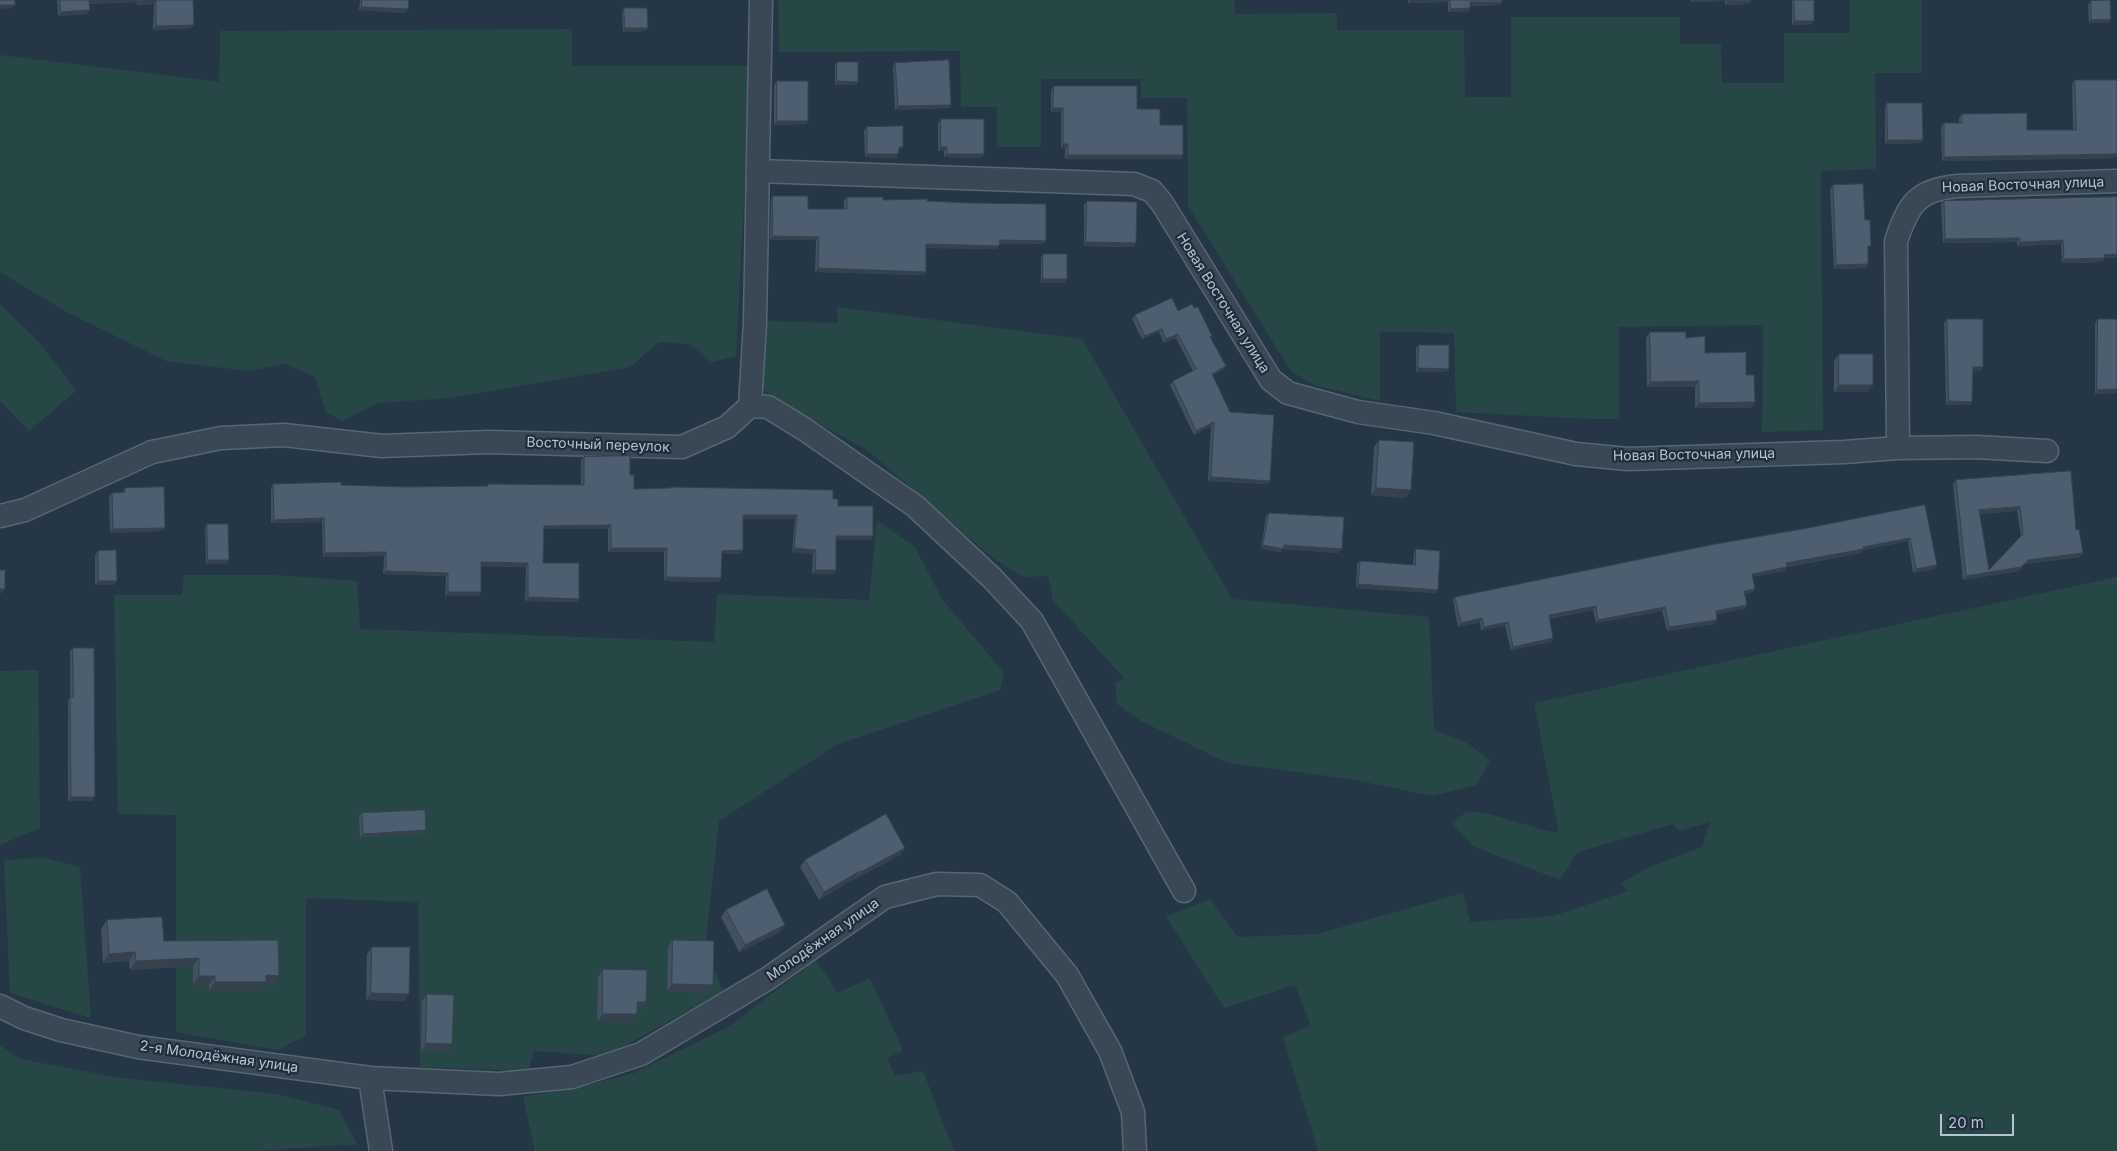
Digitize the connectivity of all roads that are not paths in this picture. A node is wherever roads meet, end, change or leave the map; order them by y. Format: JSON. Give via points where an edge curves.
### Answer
{"nodes":[{"id":1,"x":761,"y":0,"type":"edge"},
{"id":2,"x":758,"y":171,"type":"junction"},
{"id":3,"x":2117,"y":181,"type":"edge"},
{"id":4,"x":750,"y":406,"type":"junction"},
{"id":5,"x":1898,"y":448,"type":"junction"},
{"id":6,"x":2047,"y":451,"type":"dead end"},
{"id":7,"x":0,"y":516,"type":"edge"},
{"id":8,"x":1184,"y":891,"type":"dead end"},
{"id":9,"x":0,"y":1006,"type":"edge"},
{"id":10,"x":370,"y":1078,"type":"junction"},
{"id":11,"x":381,"y":1151,"type":"edge"},
{"id":12,"x":1135,"y":1151,"type":"edge"}],
"edges":[{"from":1,"to":2,"type":"street"},
{"from":2,"to":4,"type":"street"},
{"from":2,"to":5,"type":"street","name":"Новая Восточная улица","via":[[1134,184],[1152,191],[1271,380],[1288,393],[1358,412],[1434,423],[1576,454],[1628,459]]},
{"from":3,"to":5,"type":"street","name":"Новая Восточная улица","via":[[1937,188],[1921,196],[1904,216],[1896,241]]},
{"from":4,"to":7,"type":"street","name":"Восточный переулок","via":[[727,427],[682,447],[488,442],[382,446],[284,435],[221,438],[152,452],[25,510]]},
{"from":4,"to":8,"type":"street","via":[[768,407],[915,506],[992,578],[1032,622]]},
{"from":5,"to":6,"type":"street","name":"Новая Восточная улица","via":[[1976,447]]},
{"from":9,"to":10,"type":"street","name":"2-я Молодёжная улица","via":[[61,1030],[138,1047]]},
{"from":10,"to":11,"type":"street"},
{"from":10,"to":12,"type":"street","name":"Молодёжная улица","via":[[499,1084],[572,1077],[641,1054],[768,979],[885,898],[937,884],[980,885],[1007,902],[1067,975],[1113,1060],[1133,1112]]}]}
